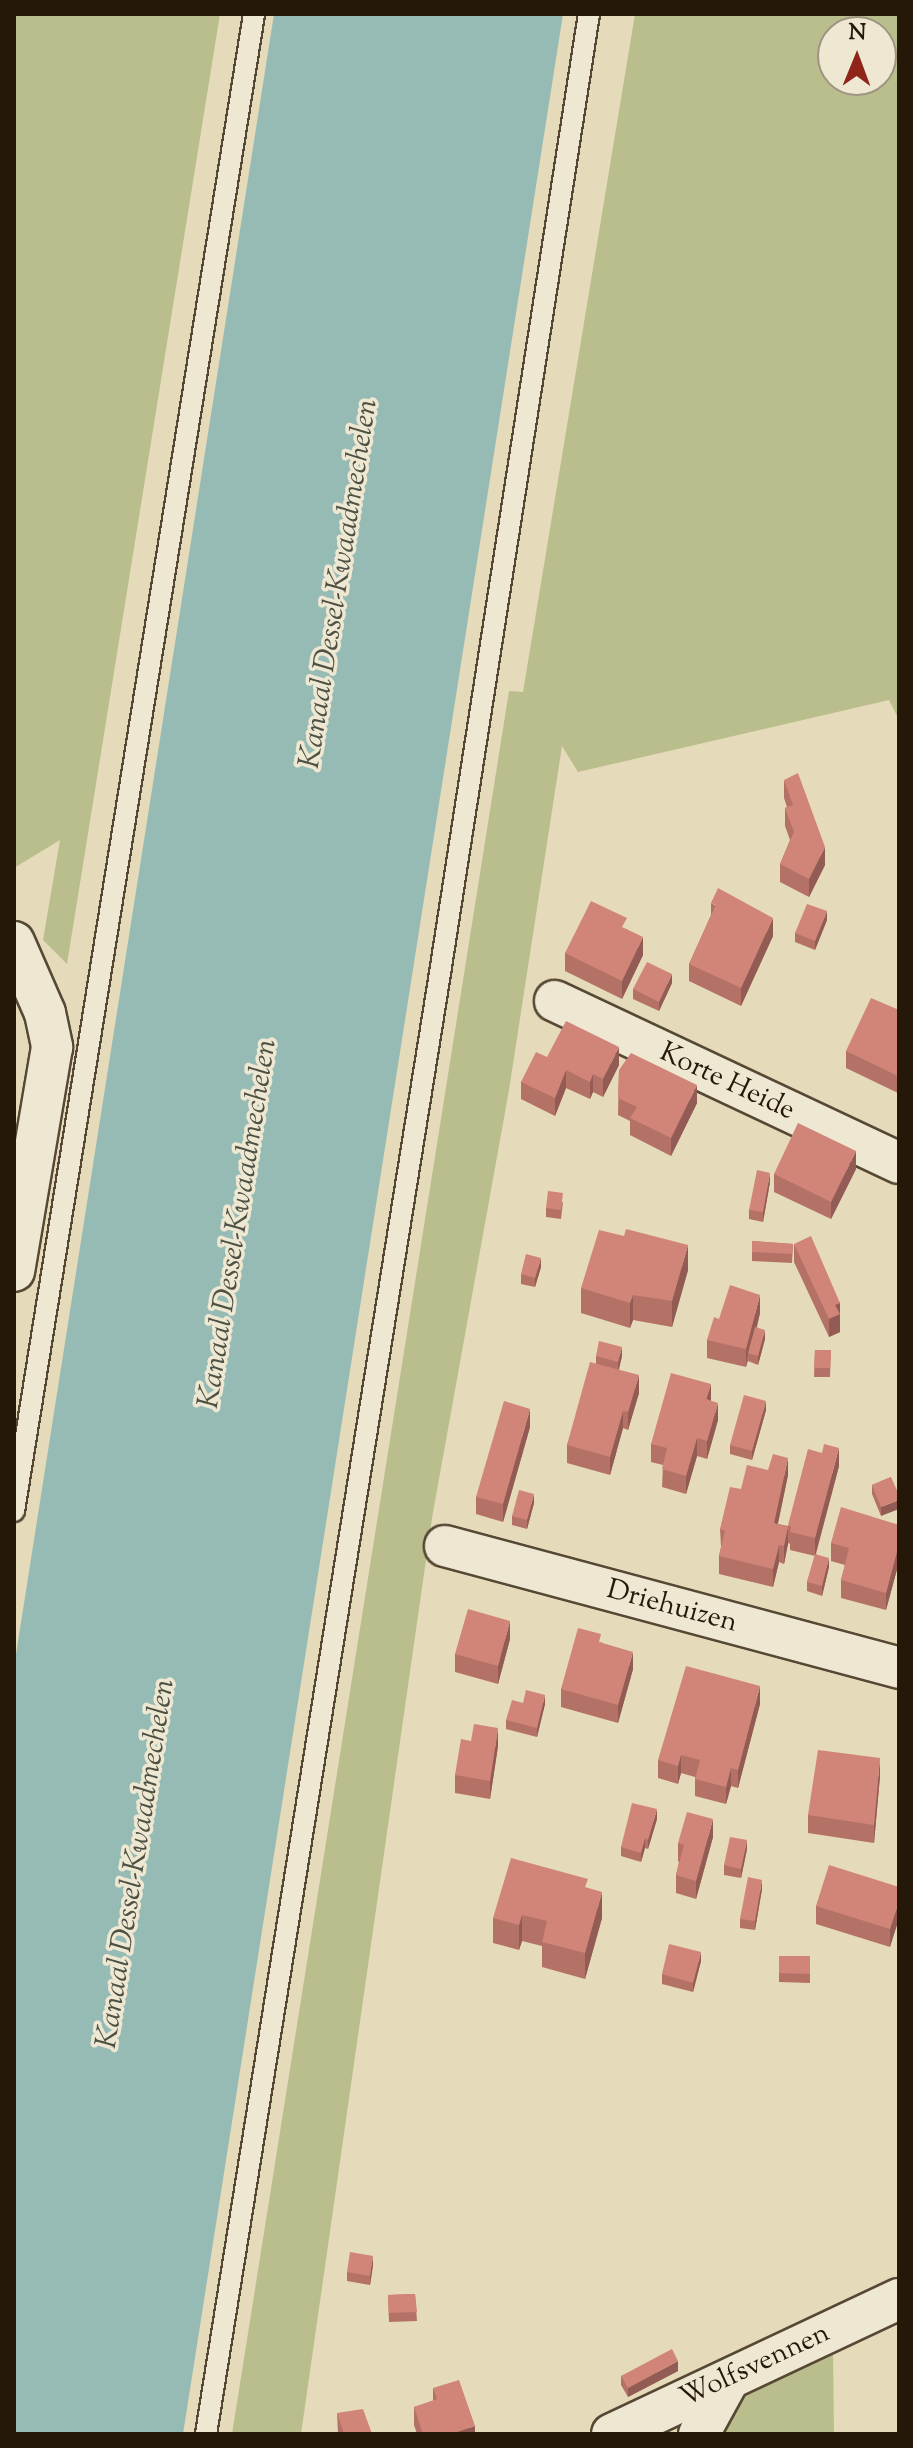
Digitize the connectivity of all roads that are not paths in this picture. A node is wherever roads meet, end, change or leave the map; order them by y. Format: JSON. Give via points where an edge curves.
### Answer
{"nodes":[{"id":1,"x":254,"y":14,"type":"edge"},
{"id":2,"x":589,"y":14,"type":"edge"},
{"id":3,"x":14,"y":942,"type":"edge"},
{"id":4,"x":555,"y":1001,"type":"dead end"},
{"id":5,"x":899,"y":1163,"type":"edge"},
{"id":6,"x":14,"y":1271,"type":"edge"},
{"id":7,"x":14,"y":1511,"type":"edge"},
{"id":8,"x":445,"y":1546,"type":"dead end"},
{"id":9,"x":899,"y":1668,"type":"edge"},
{"id":10,"x":899,"y":2299,"type":"edge"},
{"id":11,"x":728,"y":2381,"type":"junction"},
{"id":12,"x":206,"y":2434,"type":"edge"},
{"id":13,"x":612,"y":2434,"type":"edge"},
{"id":14,"x":699,"y":2434,"type":"edge"}],
"edges":[{"from":1,"to":7,"type":"lane"},
{"from":2,"to":12,"type":"lane"},
{"from":3,"to":6,"type":"street","via":[[45,1013],[52,1047]]},
{"from":4,"to":5,"type":"street","name":"Korte Heide"},
{"from":8,"to":9,"type":"street","name":"Driehuizen"},
{"from":10,"to":11,"type":"street","name":"Wolfsvennen"},
{"from":11,"to":13,"type":"street","name":"Wolfsvennen"},
{"from":11,"to":14,"type":"street"}]}
